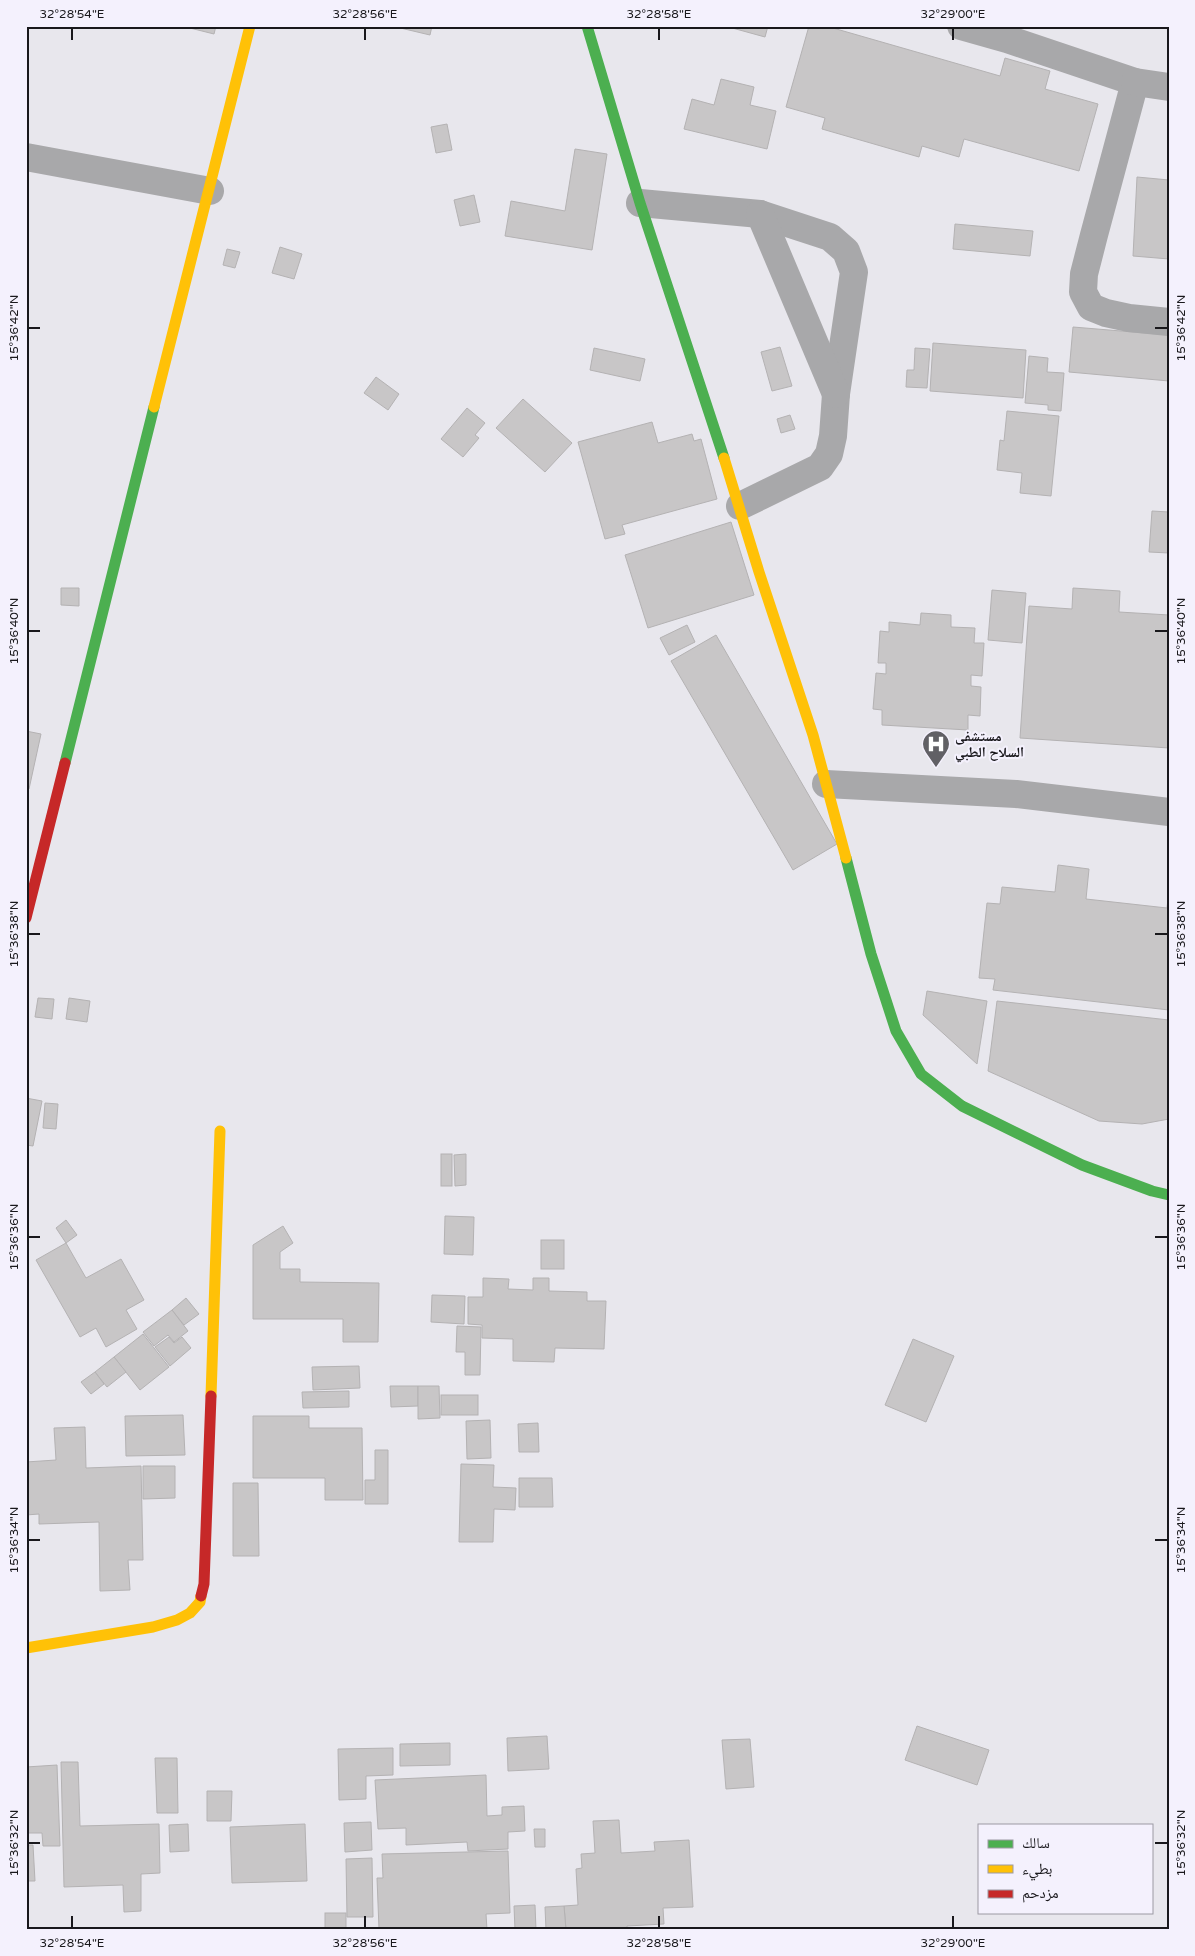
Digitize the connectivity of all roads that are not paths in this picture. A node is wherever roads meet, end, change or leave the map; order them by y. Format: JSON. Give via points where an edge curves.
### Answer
{"nodes":[{"id":1,"x":250,"y":26,"type":"edge"},
{"id":2,"x":587,"y":26,"type":"edge"},
{"id":3,"x":962,"y":26,"type":"edge"},
{"id":4,"x":1135,"y":82,"type":"junction"},
{"id":5,"x":1169,"y":87,"type":"edge"},
{"id":6,"x":26,"y":157,"type":"edge"},
{"id":7,"x":210,"y":192,"type":"junction"},
{"id":8,"x":640,"y":204,"type":"junction"},
{"id":9,"x":760,"y":214,"type":"junction"},
{"id":10,"x":1169,"y":322,"type":"edge"},
{"id":11,"x":836,"y":394,"type":"junction"},
{"id":12,"x":740,"y":506,"type":"junction"},
{"id":13,"x":826,"y":784,"type":"junction"},
{"id":14,"x":1169,"y":812,"type":"edge"},
{"id":15,"x":26,"y":918,"type":"edge"},
{"id":16,"x":220,"y":1131,"type":"dead end"},
{"id":17,"x":1169,"y":1195,"type":"edge"},
{"id":18,"x":26,"y":1648,"type":"edge"}],
"edges":[{"from":1,"to":7,"type":"street"},
{"from":2,"to":8,"type":"street"},
{"from":3,"to":4,"type":"street"},
{"from":4,"to":5,"type":"street"},
{"from":4,"to":10,"type":"street","via":[[1084,274],[1083,292],[1091,307],[1106,313]]},
{"from":6,"to":7,"type":"street"},
{"from":7,"to":15,"type":"street"},
{"from":8,"to":9,"type":"street"},
{"from":8,"to":12,"type":"street"},
{"from":9,"to":11,"type":"street"},
{"from":9,"to":11,"type":"street","via":[[830,237],[846,252],[854,272]]},
{"from":11,"to":12,"type":"street","via":[[833,436],[820,467]]},
{"from":12,"to":13,"type":"street"},
{"from":13,"to":14,"type":"street","via":[[1016,794]]},
{"from":13,"to":17,"type":"street","via":[[871,954],[896,1030],[921,1074],[962,1106],[1082,1165],[1152,1192]]},
{"from":16,"to":18,"type":"street","via":[[204,1584],[200,1602],[190,1613],[153,1627]]}]}
